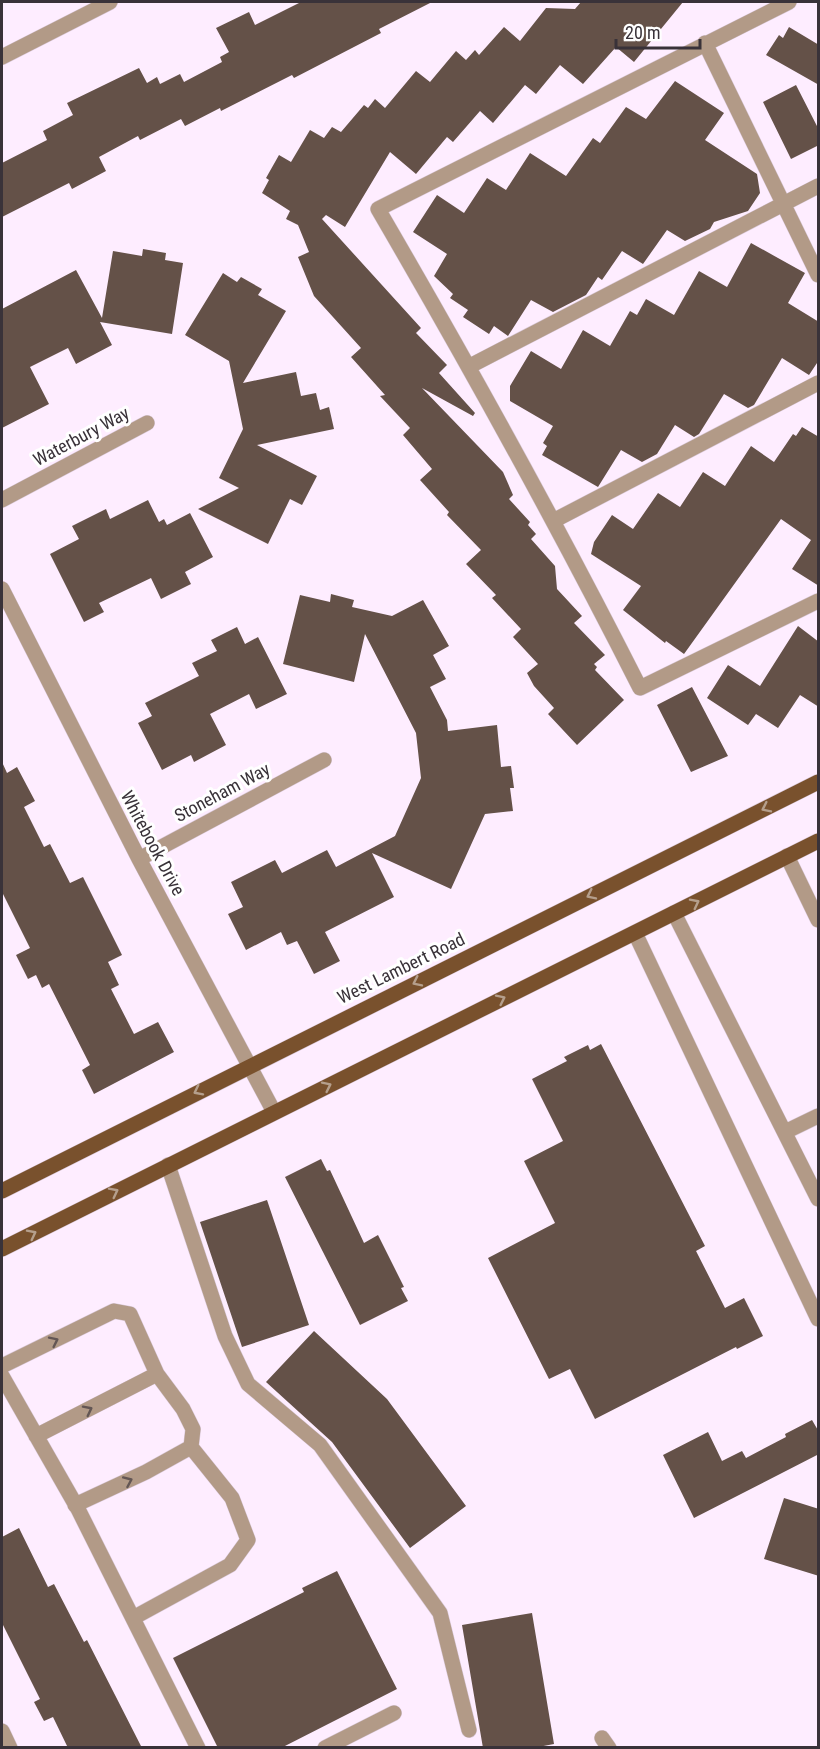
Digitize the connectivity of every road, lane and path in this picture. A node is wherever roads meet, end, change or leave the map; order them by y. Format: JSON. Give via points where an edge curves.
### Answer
{"nodes":[{"id":1,"x":110,"y":2,"type":"edge"},
{"id":2,"x":789,"y":2,"type":"edge"},
{"id":3,"x":705,"y":43,"type":"junction"},
{"id":4,"x":2,"y":57,"type":"edge"},
{"id":5,"x":819,"y":186,"type":"edge"},
{"id":6,"x":783,"y":203,"type":"junction"},
{"id":7,"x":819,"y":275,"type":"edge"},
{"id":8,"x":470,"y":366,"type":"junction"},
{"id":9,"x":819,"y":383,"type":"edge"},
{"id":10,"x":147,"y":423,"type":"dead end"},
{"id":11,"x":2,"y":500,"type":"edge"},
{"id":12,"x":555,"y":520,"type":"junction"},
{"id":13,"x":2,"y":589,"type":"edge"},
{"id":14,"x":819,"y":601,"type":"edge"},
{"id":15,"x":324,"y":760,"type":"dead end"},
{"id":16,"x":819,"y":782,"type":"edge"},
{"id":17,"x":819,"y":841,"type":"edge"},
{"id":18,"x":787,"y":856,"type":"junction"},
{"id":19,"x":139,"y":859,"type":"junction"},
{"id":20,"x":674,"y":914,"type":"junction"},
{"id":21,"x":819,"y":920,"type":"edge"},
{"id":22,"x":635,"y":933,"type":"junction"},
{"id":23,"x":250,"y":1065,"type":"junction"},
{"id":24,"x":274,"y":1112,"type":"junction"},
{"id":25,"x":819,"y":1116,"type":"edge"},
{"id":26,"x":785,"y":1132,"type":"junction"},
{"id":27,"x":168,"y":1165,"type":"junction"},
{"id":28,"x":2,"y":1191,"type":"edge"},
{"id":29,"x":819,"y":1199,"type":"edge"},
{"id":30,"x":2,"y":1249,"type":"edge"},
{"id":31,"x":819,"y":1319,"type":"edge"},
{"id":32,"x":2,"y":1366,"type":"edge"},
{"id":33,"x":157,"y":1374,"type":"junction"},
{"id":34,"x":2,"y":1376,"type":"edge"},
{"id":35,"x":36,"y":1437,"type":"junction"},
{"id":36,"x":191,"y":1447,"type":"junction"},
{"id":37,"x":75,"y":1505,"type":"junction"},
{"id":38,"x":133,"y":1618,"type":"junction"},
{"id":39,"x":394,"y":1713,"type":"dead end"},
{"id":40,"x":469,"y":1730,"type":"dead end"},
{"id":41,"x":2,"y":1731,"type":"edge"},
{"id":42,"x":10,"y":1748,"type":"edge"},
{"id":43,"x":198,"y":1748,"type":"edge"},
{"id":44,"x":325,"y":1748,"type":"edge"}],
"edges":[{"from":1,"to":4,"type":"street"},
{"from":2,"to":3,"type":"street"},
{"from":3,"to":6,"type":"street"},
{"from":3,"to":8,"type":"street","via":[[378,209]]},
{"from":5,"to":6,"type":"street"},
{"from":6,"to":7,"type":"street"},
{"from":6,"to":8,"type":"street"},
{"from":8,"to":12,"type":"street"},
{"from":9,"to":12,"type":"street"},
{"from":10,"to":11,"type":"street","name":"Waterbury Way"},
{"from":12,"to":14,"type":"street","via":[[640,688]]},
{"from":13,"to":19,"type":"street","name":"Whitebook Drive"},
{"from":15,"to":19,"type":"street","name":"Stoneham Way"},
{"from":16,"to":23,"type":"main road","name":"West Lambert Road","one_way":true},
{"from":17,"to":18,"type":"main road"},
{"from":20,"to":18,"type":"main road","one_way":true},
{"from":18,"to":21,"type":"street"},
{"from":19,"to":23,"type":"street","name":"Whitebook Drive"},
{"from":20,"to":22,"type":"main road"},
{"from":20,"to":26,"type":"street"},
{"from":24,"to":22,"type":"main road","one_way":true},
{"from":22,"to":31,"type":"street"},
{"from":23,"to":24,"type":"street","name":"Whitebook Drive"},
{"from":23,"to":28,"type":"main road","name":"West Lambert Road","one_way":true},
{"from":24,"to":27,"type":"main road"},
{"from":25,"to":26,"type":"street"},
{"from":26,"to":29,"type":"street"},
{"from":30,"to":27,"type":"main road","one_way":true},
{"from":27,"to":40,"type":"street","via":[[225,1336],[248,1384],[320,1445],[440,1613]]},
{"from":32,"to":33,"type":"street","one_way":true,"via":[[114,1311],[130,1314]]},
{"from":35,"to":33,"type":"street","one_way":true},
{"from":33,"to":36,"type":"street","via":[[193,1429]]},
{"from":34,"to":35,"type":"street"},
{"from":35,"to":37,"type":"street"},
{"from":37,"to":36,"type":"street","one_way":true},
{"from":36,"to":38,"type":"street","via":[[232,1498],[248,1540],[230,1565]]},
{"from":37,"to":38,"type":"street"},
{"from":38,"to":43,"type":"street"},
{"from":39,"to":44,"type":"street"},
{"from":41,"to":42,"type":"street"}]}
